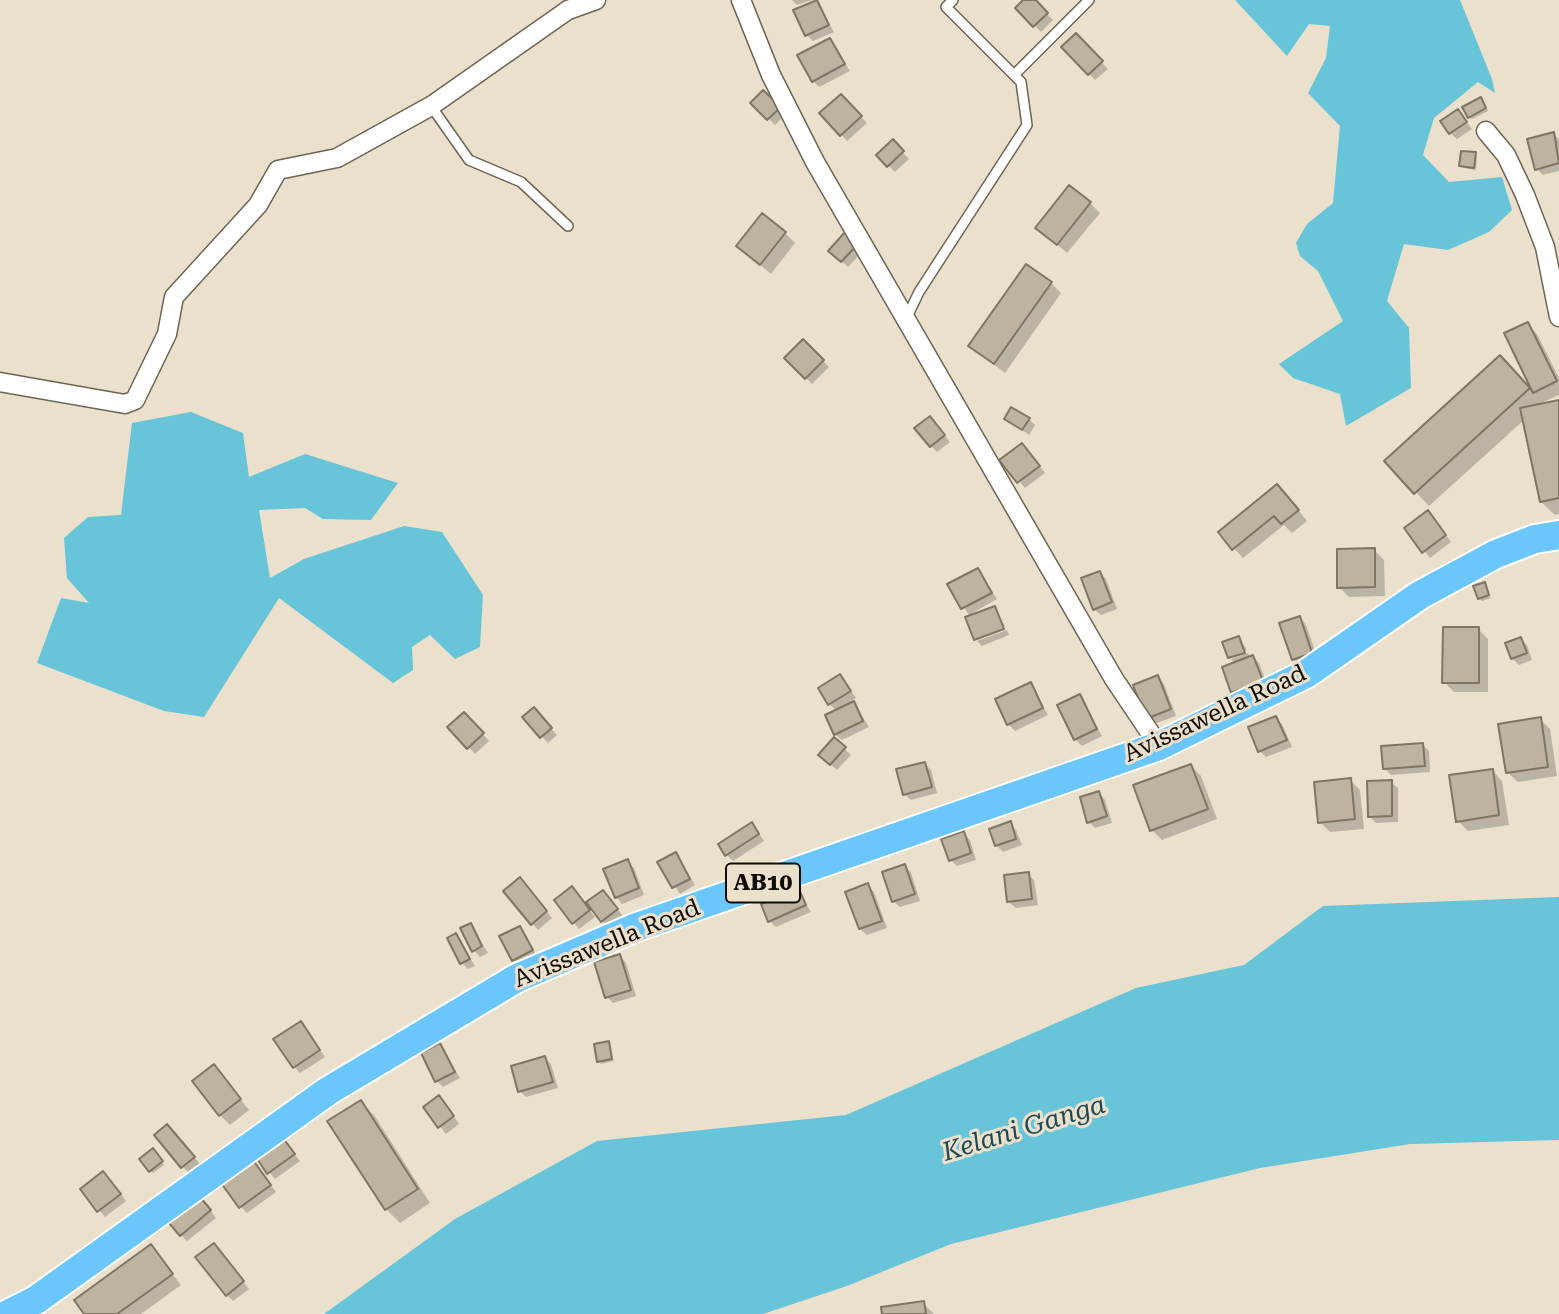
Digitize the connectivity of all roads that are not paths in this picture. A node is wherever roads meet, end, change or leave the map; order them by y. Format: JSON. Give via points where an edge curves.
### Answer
{"nodes":[{"id":1,"x":596,"y":0,"type":"edge"},
{"id":2,"x":741,"y":0,"type":"edge"},
{"id":3,"x":953,"y":0,"type":"edge"},
{"id":4,"x":1089,"y":0,"type":"edge"},
{"id":5,"x":1015,"y":74,"type":"junction"},
{"id":6,"x":431,"y":106,"type":"junction"},
{"id":7,"x":1486,"y":131,"type":"dead end"},
{"id":8,"x":568,"y":226,"type":"dead end"},
{"id":9,"x":907,"y":317,"type":"junction"},
{"id":10,"x":1559,"y":317,"type":"edge"},
{"id":11,"x":0,"y":382,"type":"edge"},
{"id":12,"x":1559,"y":534,"type":"edge"},
{"id":13,"x":1159,"y":746,"type":"junction"},
{"id":14,"x":8,"y":1314,"type":"edge"}],
"edges":[{"from":1,"to":6,"type":"street","via":[[568,10]]},
{"from":2,"to":9,"type":"street","via":[[771,75],[815,162]]},
{"from":3,"to":5,"type":"lane","via":[[946,7]]},
{"from":4,"to":5,"type":"lane"},
{"from":5,"to":9,"type":"lane","via":[[1021,82],[1027,125]]},
{"from":6,"to":8,"type":"lane","via":[[469,160],[521,182]]},
{"from":6,"to":11,"type":"street","via":[[337,158],[278,170],[258,205],[174,296],[167,334],[135,400],[125,404]]},
{"from":7,"to":10,"type":"street","via":[[1506,155],[1533,215],[1545,247]]},
{"from":9,"to":13,"type":"street","via":[[1114,679]]},
{"from":12,"to":13,"type":"main road","name":"Avissawella Road","number":"AB10","via":[[1496,554],[1420,595],[1306,674]]},
{"from":13,"to":14,"type":"main road","name":"Avissawella Road","number":"AB10","via":[[634,928],[517,978],[328,1091],[36,1300]]}]}
